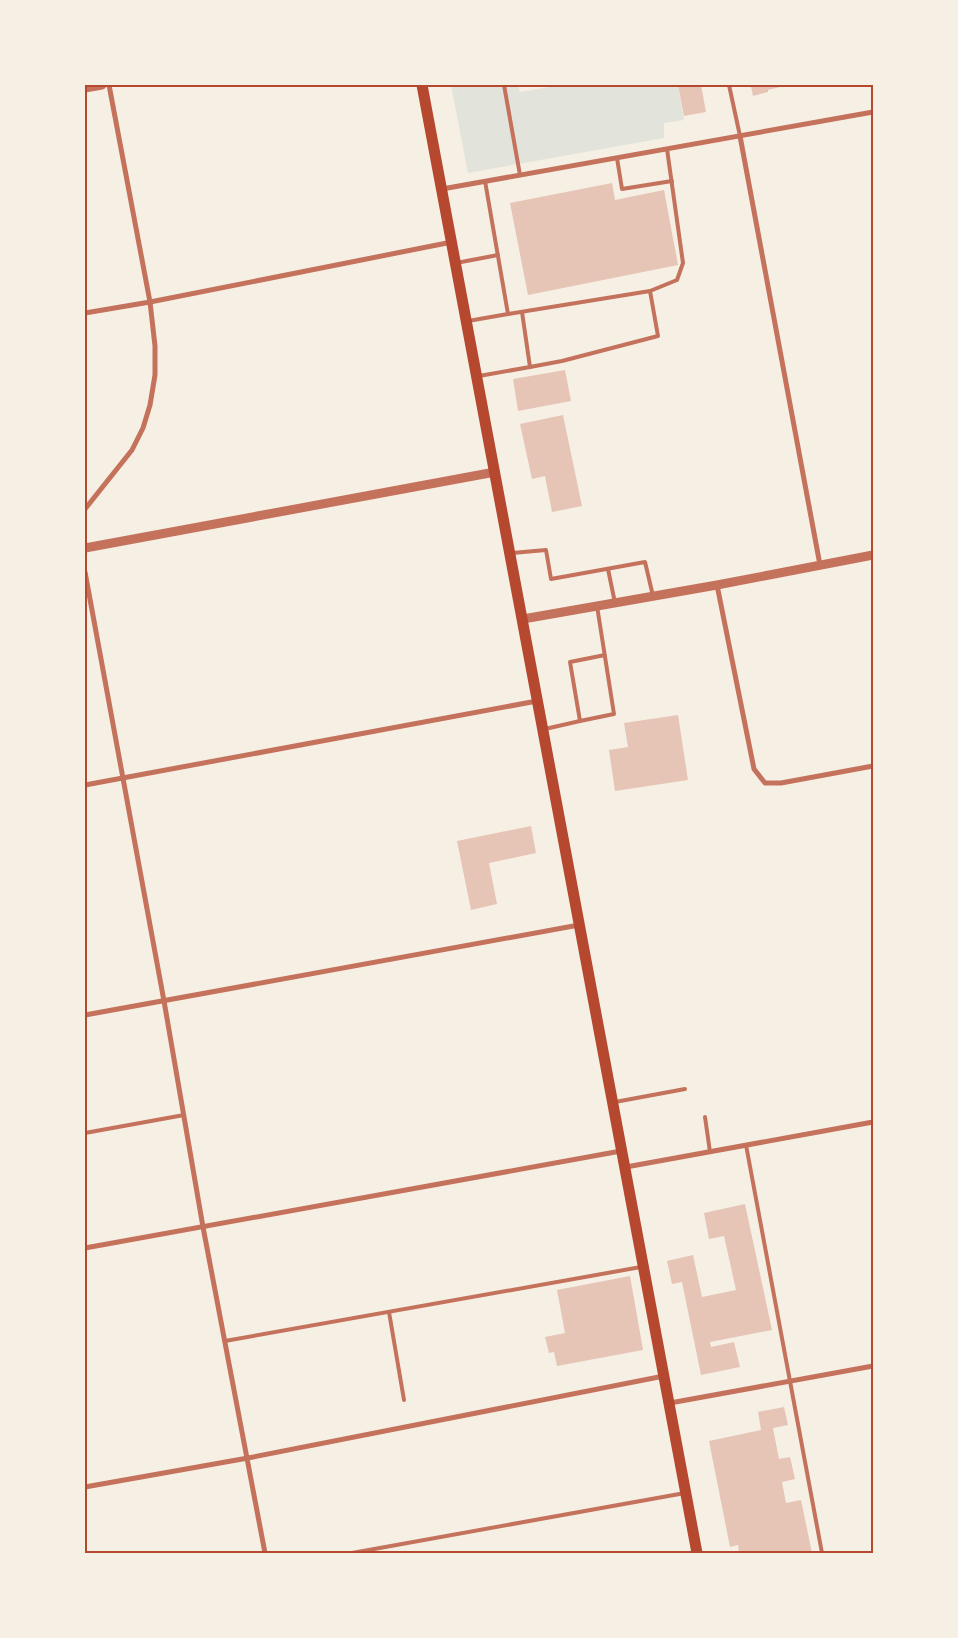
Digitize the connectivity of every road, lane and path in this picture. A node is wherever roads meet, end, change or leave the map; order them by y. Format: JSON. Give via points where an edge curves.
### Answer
{"nodes":[{"id":1,"x":102,"y":85,"type":"edge"},
{"id":2,"x":109,"y":85,"type":"edge"},
{"id":3,"x":422,"y":85,"type":"edge"},
{"id":4,"x":504,"y":85,"type":"edge"},
{"id":5,"x":729,"y":85,"type":"edge"},
{"id":6,"x":85,"y":88,"type":"edge"},
{"id":7,"x":873,"y":112,"type":"edge"},
{"id":8,"x":740,"y":136,"type":"junction"},
{"id":9,"x":667,"y":149,"type":"junction"},
{"id":10,"x":617,"y":158,"type":"junction"},
{"id":11,"x":520,"y":175,"type":"junction"},
{"id":12,"x":485,"y":181,"type":"junction"},
{"id":13,"x":672,"y":181,"type":"junction"},
{"id":14,"x":442,"y":189,"type":"junction"},
{"id":15,"x":452,"y":242,"type":"junction"},
{"id":16,"x":498,"y":256,"type":"junction"},
{"id":17,"x":455,"y":263,"type":"junction"},
{"id":18,"x":650,"y":290,"type":"junction"},
{"id":19,"x":150,"y":302,"type":"junction"},
{"id":20,"x":522,"y":312,"type":"junction"},
{"id":21,"x":85,"y":313,"type":"edge"},
{"id":22,"x":508,"y":314,"type":"junction"},
{"id":23,"x":466,"y":322,"type":"junction"},
{"id":24,"x":530,"y":367,"type":"junction"},
{"id":25,"x":477,"y":376,"type":"junction"},
{"id":26,"x":495,"y":472,"type":"junction"},
{"id":27,"x":85,"y":509,"type":"edge"},
{"id":28,"x":85,"y":548,"type":"edge"},
{"id":29,"x":510,"y":553,"type":"junction"},
{"id":30,"x":873,"y":555,"type":"edge"},
{"id":31,"x":820,"y":565,"type":"junction"},
{"id":32,"x":608,"y":569,"type":"junction"},
{"id":33,"x":85,"y":572,"type":"edge"},
{"id":34,"x":717,"y":585,"type":"junction"},
{"id":35,"x":653,"y":596,"type":"junction"},
{"id":36,"x":614,"y":603,"type":"junction"},
{"id":37,"x":597,"y":606,"type":"junction"},
{"id":38,"x":522,"y":619,"type":"junction"},
{"id":39,"x":605,"y":655,"type":"junction"},
{"id":40,"x":538,"y":700,"type":"junction"},
{"id":41,"x":580,"y":722,"type":"junction"},
{"id":42,"x":543,"y":729,"type":"junction"},
{"id":43,"x":873,"y":766,"type":"edge"},
{"id":44,"x":123,"y":778,"type":"junction"},
{"id":45,"x":85,"y":785,"type":"edge"},
{"id":46,"x":580,"y":924,"type":"junction"},
{"id":47,"x":164,"y":1001,"type":"junction"},
{"id":48,"x":85,"y":1015,"type":"edge"},
{"id":49,"x":685,"y":1088,"type":"dead end"},
{"id":50,"x":613,"y":1103,"type":"junction"},
{"id":51,"x":184,"y":1115,"type":"junction"},
{"id":52,"x":704,"y":1117,"type":"dead end"},
{"id":53,"x":873,"y":1122,"type":"edge"},
{"id":54,"x":85,"y":1133,"type":"edge"},
{"id":55,"x":746,"y":1145,"type":"junction"},
{"id":56,"x":622,"y":1151,"type":"junction"},
{"id":57,"x":710,"y":1152,"type":"junction"},
{"id":58,"x":625,"y":1167,"type":"junction"},
{"id":59,"x":203,"y":1227,"type":"junction"},
{"id":60,"x":85,"y":1248,"type":"edge"},
{"id":61,"x":644,"y":1266,"type":"junction"},
{"id":62,"x":389,"y":1312,"type":"junction"},
{"id":63,"x":225,"y":1341,"type":"junction"},
{"id":64,"x":873,"y":1366,"type":"edge"},
{"id":65,"x":664,"y":1376,"type":"junction"},
{"id":66,"x":790,"y":1381,"type":"junction"},
{"id":67,"x":404,"y":1400,"type":"dead end"},
{"id":68,"x":669,"y":1403,"type":"junction"},
{"id":69,"x":248,"y":1458,"type":"junction"},
{"id":70,"x":85,"y":1487,"type":"edge"},
{"id":71,"x":686,"y":1493,"type":"junction"},
{"id":72,"x":264,"y":1553,"type":"edge"},
{"id":73,"x":352,"y":1553,"type":"edge"},
{"id":74,"x":697,"y":1553,"type":"edge"},
{"id":75,"x":822,"y":1553,"type":"edge"}],
"edges":[{"from":1,"to":6,"type":"street"},
{"from":2,"to":19,"type":"street"},
{"from":3,"to":14,"type":"main road"},
{"from":4,"to":11,"type":"lane"},
{"from":5,"to":8,"type":"lane"},
{"from":7,"to":8,"type":"street"},
{"from":8,"to":9,"type":"street"},
{"from":8,"to":31,"type":"street"},
{"from":9,"to":10,"type":"street"},
{"from":9,"to":13,"type":"lane"},
{"from":10,"to":11,"type":"street"},
{"from":10,"to":13,"type":"lane","via":[[622,189]]},
{"from":11,"to":12,"type":"street"},
{"from":12,"to":14,"type":"street"},
{"from":12,"to":16,"type":"lane"},
{"from":13,"to":18,"type":"lane","via":[[683,263],[677,280]]},
{"from":14,"to":15,"type":"main road"},
{"from":15,"to":17,"type":"main road"},
{"from":15,"to":19,"type":"street"},
{"from":16,"to":17,"type":"lane"},
{"from":16,"to":22,"type":"lane"},
{"from":17,"to":23,"type":"main road"},
{"from":18,"to":20,"type":"lane"},
{"from":18,"to":24,"type":"lane","via":[[658,336]]},
{"from":19,"to":21,"type":"street"},
{"from":19,"to":27,"type":"street","via":[[155,375],[143,428],[132,450]]},
{"from":20,"to":22,"type":"lane"},
{"from":20,"to":24,"type":"lane"},
{"from":22,"to":23,"type":"lane"},
{"from":23,"to":25,"type":"main road"},
{"from":24,"to":25,"type":"lane"},
{"from":25,"to":26,"type":"main road"},
{"from":26,"to":28,"type":"street"},
{"from":26,"to":29,"type":"main road"},
{"from":29,"to":32,"type":"lane","via":[[546,550],[552,579]]},
{"from":29,"to":38,"type":"main road"},
{"from":30,"to":31,"type":"street"},
{"from":31,"to":34,"type":"street"},
{"from":32,"to":35,"type":"lane","via":[[645,562]]},
{"from":32,"to":36,"type":"lane"},
{"from":33,"to":44,"type":"street"},
{"from":34,"to":35,"type":"street"},
{"from":34,"to":43,"type":"street","via":[[754,770],[765,783]]},
{"from":35,"to":36,"type":"street"},
{"from":36,"to":37,"type":"street"},
{"from":37,"to":38,"type":"street"},
{"from":37,"to":39,"type":"lane"},
{"from":38,"to":40,"type":"main road"},
{"from":39,"to":41,"type":"lane","via":[[614,714]]},
{"from":39,"to":41,"type":"lane","via":[[570,662]]},
{"from":40,"to":42,"type":"main road"},
{"from":40,"to":44,"type":"street"},
{"from":41,"to":42,"type":"lane"},
{"from":42,"to":46,"type":"main road"},
{"from":44,"to":45,"type":"street"},
{"from":44,"to":47,"type":"street"},
{"from":46,"to":47,"type":"street"},
{"from":46,"to":50,"type":"main road"},
{"from":47,"to":48,"type":"street"},
{"from":47,"to":51,"type":"street"},
{"from":49,"to":50,"type":"lane"},
{"from":50,"to":56,"type":"main road"},
{"from":51,"to":54,"type":"lane"},
{"from":51,"to":59,"type":"street"},
{"from":52,"to":57,"type":"lane"},
{"from":53,"to":55,"type":"street"},
{"from":55,"to":57,"type":"street"},
{"from":55,"to":66,"type":"lane"},
{"from":56,"to":58,"type":"main road"},
{"from":56,"to":59,"type":"street"},
{"from":57,"to":58,"type":"street"},
{"from":58,"to":61,"type":"main road"},
{"from":59,"to":60,"type":"street"},
{"from":59,"to":63,"type":"street"},
{"from":61,"to":62,"type":"lane"},
{"from":61,"to":65,"type":"main road"},
{"from":62,"to":63,"type":"lane"},
{"from":62,"to":67,"type":"lane"},
{"from":63,"to":69,"type":"street"},
{"from":64,"to":66,"type":"street"},
{"from":65,"to":68,"type":"main road"},
{"from":65,"to":69,"type":"street"},
{"from":66,"to":68,"type":"street"},
{"from":66,"to":75,"type":"lane"},
{"from":68,"to":71,"type":"main road"},
{"from":69,"to":70,"type":"street"},
{"from":69,"to":72,"type":"street"},
{"from":71,"to":73,"type":"lane"},
{"from":71,"to":74,"type":"main road"}]}
